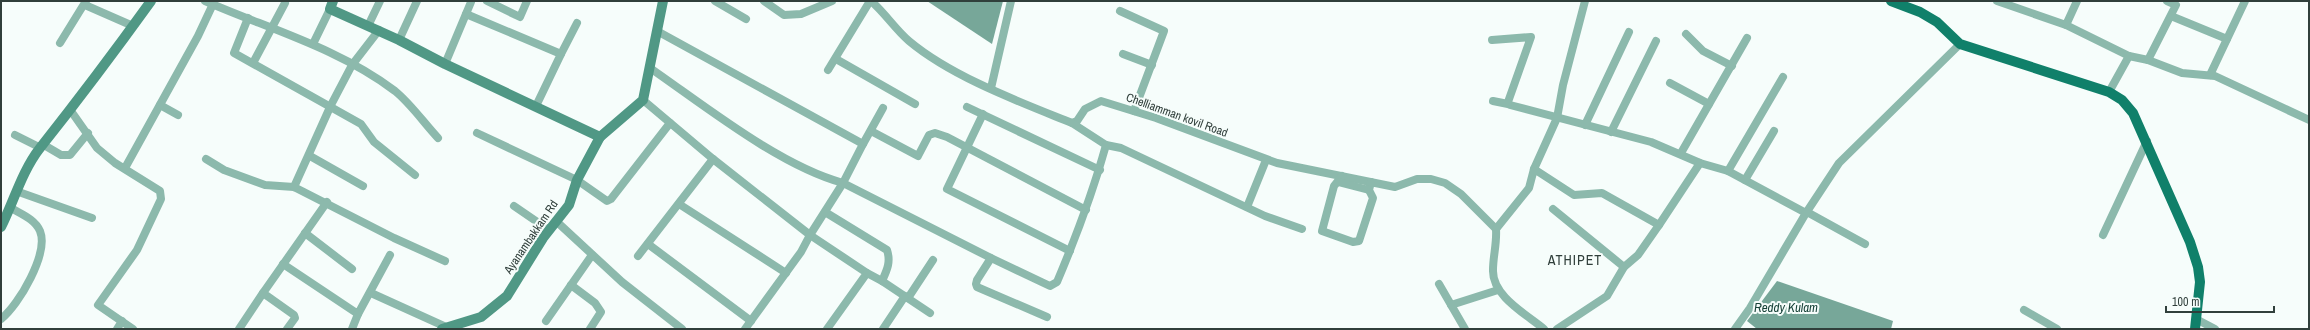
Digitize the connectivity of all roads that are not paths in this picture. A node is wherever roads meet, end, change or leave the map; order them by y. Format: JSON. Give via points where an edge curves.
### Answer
{"nodes":[{"id":1,"x":151,"y":1,"type":"edge"},
{"id":2,"x":380,"y":1,"type":"edge"},
{"id":3,"x":417,"y":1,"type":"edge"},
{"id":4,"x":487,"y":1,"type":"edge"},
{"id":5,"x":527,"y":1,"type":"edge"},
{"id":6,"x":663,"y":1,"type":"edge"},
{"id":7,"x":715,"y":1,"type":"edge"},
{"id":8,"x":764,"y":1,"type":"edge"},
{"id":9,"x":832,"y":1,"type":"edge"},
{"id":10,"x":870,"y":1,"type":"edge"},
{"id":11,"x":1011,"y":1,"type":"edge"},
{"id":12,"x":1585,"y":1,"type":"edge"},
{"id":13,"x":1891,"y":1,"type":"edge"},
{"id":14,"x":1997,"y":1,"type":"edge"},
{"id":15,"x":2078,"y":1,"type":"edge"},
{"id":16,"x":2167,"y":1,"type":"edge"},
{"id":17,"x":2245,"y":1,"type":"edge"},
{"id":18,"x":471,"y":2,"type":"edge"},
{"id":19,"x":85,"y":3,"type":"edge"},
{"id":20,"x":209,"y":3,"type":"edge"},
{"id":21,"x":285,"y":3,"type":"dead end"},
{"id":22,"x":2177,"y":3,"type":"edge"},
{"id":23,"x":332,"y":5,"type":"edge"},
{"id":24,"x":1120,"y":11,"type":"dead end"},
{"id":25,"x":466,"y":14,"type":"junction"},
{"id":26,"x":2171,"y":16,"type":"junction"},
{"id":27,"x":248,"y":18,"type":"junction"},
{"id":28,"x":746,"y":19,"type":"dead end"},
{"id":29,"x":577,"y":24,"type":"dead end"},
{"id":30,"x":2066,"y":25,"type":"junction"},
{"id":31,"x":133,"y":26,"type":"junction"},
{"id":32,"x":368,"y":26,"type":"junction"},
{"id":33,"x":272,"y":27,"type":"junction"},
{"id":34,"x":379,"y":30,"type":"junction"},
{"id":35,"x":657,"y":31,"type":"junction"},
{"id":36,"x":1629,"y":32,"type":"dead end"},
{"id":37,"x":1686,"y":34,"type":"dead end"},
{"id":38,"x":1747,"y":38,"type":"dead end"},
{"id":39,"x":2227,"y":39,"type":"junction"},
{"id":40,"x":399,"y":40,"type":"junction"},
{"id":41,"x":1492,"y":40,"type":"dead end"},
{"id":42,"x":1656,"y":41,"type":"dead end"},
{"id":43,"x":60,"y":43,"type":"dead end"},
{"id":44,"x":313,"y":44,"type":"junction"},
{"id":45,"x":1960,"y":44,"type":"junction"},
{"id":46,"x":561,"y":54,"type":"junction"},
{"id":47,"x":1123,"y":54,"type":"dead end"},
{"id":48,"x":2129,"y":56,"type":"junction"},
{"id":49,"x":836,"y":59,"type":"junction"},
{"id":50,"x":2148,"y":60,"type":"junction"},
{"id":51,"x":253,"y":63,"type":"junction"},
{"id":52,"x":445,"y":64,"type":"junction"},
{"id":53,"x":352,"y":65,"type":"junction"},
{"id":54,"x":1152,"y":65,"type":"junction"},
{"id":55,"x":1732,"y":66,"type":"junction"},
{"id":56,"x":650,"y":68,"type":"junction"},
{"id":57,"x":828,"y":70,"type":"dead end"},
{"id":58,"x":2210,"y":75,"type":"junction"},
{"id":59,"x":1783,"y":77,"type":"dead end"},
{"id":60,"x":1670,"y":83,"type":"dead end"},
{"id":61,"x":991,"y":88,"type":"junction"},
{"id":62,"x":2109,"y":92,"type":"junction"},
{"id":63,"x":643,"y":100,"type":"junction"},
{"id":64,"x":1493,"y":101,"type":"dead end"},
{"id":65,"x":160,"y":104,"type":"junction"},
{"id":66,"x":915,"y":104,"type":"dead end"},
{"id":67,"x":1508,"y":104,"type":"junction"},
{"id":68,"x":1709,"y":104,"type":"junction"},
{"id":69,"x":331,"y":105,"type":"junction"},
{"id":70,"x":536,"y":106,"type":"junction"},
{"id":71,"x":967,"y":107,"type":"dead end"},
{"id":72,"x":883,"y":108,"type":"dead end"},
{"id":73,"x":71,"y":110,"type":"junction"},
{"id":74,"x":1134,"y":111,"type":"junction"},
{"id":75,"x":983,"y":114,"type":"junction"},
{"id":76,"x":178,"y":115,"type":"dead end"},
{"id":77,"x":1557,"y":118,"type":"junction"},
{"id":78,"x":2309,"y":120,"type":"edge"},
{"id":79,"x":670,"y":123,"type":"junction"},
{"id":80,"x":1072,"y":123,"type":"junction"},
{"id":81,"x":1584,"y":125,"type":"junction"},
{"id":82,"x":871,"y":131,"type":"junction"},
{"id":83,"x":1774,"y":131,"type":"dead end"},
{"id":84,"x":1612,"y":132,"type":"junction"},
{"id":85,"x":88,"y":133,"type":"junction"},
{"id":86,"x":477,"y":133,"type":"dead end"},
{"id":87,"x":15,"y":135,"type":"dead end"},
{"id":88,"x":438,"y":138,"type":"dead end"},
{"id":89,"x":600,"y":138,"type":"junction"},
{"id":90,"x":2147,"y":141,"type":"junction"},
{"id":91,"x":863,"y":144,"type":"junction"},
{"id":92,"x":1106,"y":145,"type":"junction"},
{"id":93,"x":42,"y":146,"type":"junction"},
{"id":94,"x":967,"y":149,"type":"junction"},
{"id":95,"x":1681,"y":153,"type":"junction"},
{"id":96,"x":310,"y":156,"type":"junction"},
{"id":97,"x":206,"y":159,"type":"dead end"},
{"id":98,"x":713,"y":159,"type":"junction"},
{"id":99,"x":1266,"y":160,"type":"junction"},
{"id":100,"x":1700,"y":163,"type":"junction"},
{"id":101,"x":125,"y":168,"type":"junction"},
{"id":102,"x":1534,"y":169,"type":"junction"},
{"id":103,"x":1100,"y":170,"type":"junction"},
{"id":104,"x":1728,"y":170,"type":"junction"},
{"id":105,"x":416,"y":175,"type":"dead end"},
{"id":106,"x":1340,"y":179,"type":"junction"},
{"id":107,"x":577,"y":180,"type":"junction"},
{"id":108,"x":1745,"y":180,"type":"junction"},
{"id":109,"x":843,"y":183,"type":"junction"},
{"id":110,"x":363,"y":186,"type":"dead end"},
{"id":111,"x":1370,"y":186,"type":"junction"},
{"id":112,"x":294,"y":188,"type":"junction"},
{"id":113,"x":16,"y":191,"type":"junction"},
{"id":114,"x":327,"y":202,"type":"junction"},
{"id":115,"x":679,"y":204,"type":"junction"},
{"id":116,"x":514,"y":206,"type":"dead end"},
{"id":117,"x":1247,"y":207,"type":"junction"},
{"id":118,"x":11,"y":208,"type":"junction"},
{"id":119,"x":1086,"y":210,"type":"junction"},
{"id":120,"x":1553,"y":210,"type":"dead end"},
{"id":121,"x":826,"y":212,"type":"junction"},
{"id":122,"x":1807,"y":212,"type":"junction"},
{"id":123,"x":92,"y":218,"type":"dead end"},
{"id":124,"x":556,"y":221,"type":"junction"},
{"id":125,"x":1659,"y":225,"type":"junction"},
{"id":126,"x":1,"y":227,"type":"edge"},
{"id":127,"x":1302,"y":228,"type":"dead end"},
{"id":128,"x":1496,"y":229,"type":"junction"},
{"id":129,"x":549,"y":230,"type":"junction"},
{"id":130,"x":305,"y":233,"type":"junction"},
{"id":131,"x":2103,"y":235,"type":"dead end"},
{"id":132,"x":810,"y":236,"type":"junction"},
{"id":133,"x":648,"y":244,"type":"junction"},
{"id":134,"x":1865,"y":244,"type":"dead end"},
{"id":135,"x":1070,"y":251,"type":"junction"},
{"id":136,"x":592,"y":255,"type":"junction"},
{"id":137,"x":390,"y":256,"type":"dead end"},
{"id":138,"x":638,"y":256,"type":"dead end"},
{"id":139,"x":991,"y":258,"type":"junction"},
{"id":140,"x":933,"y":260,"type":"dead end"},
{"id":141,"x":445,"y":261,"type":"dead end"},
{"id":142,"x":283,"y":264,"type":"junction"},
{"id":143,"x":1624,"y":267,"type":"junction"},
{"id":144,"x":352,"y":269,"type":"dead end"},
{"id":145,"x":786,"y":273,"type":"junction"},
{"id":146,"x":867,"y":273,"type":"junction"},
{"id":147,"x":882,"y":281,"type":"junction"},
{"id":148,"x":1439,"y":284,"type":"dead end"},
{"id":149,"x":571,"y":285,"type":"junction"},
{"id":150,"x":1498,"y":290,"type":"junction"},
{"id":151,"x":371,"y":292,"type":"junction"},
{"id":152,"x":263,"y":294,"type":"junction"},
{"id":153,"x":906,"y":297,"type":"junction"},
{"id":154,"x":1451,"y":305,"type":"junction"},
{"id":155,"x":2024,"y":310,"type":"dead end"},
{"id":156,"x":930,"y":313,"type":"dead end"},
{"id":157,"x":358,"y":314,"type":"junction"},
{"id":158,"x":1047,"y":317,"type":"dead end"},
{"id":159,"x":1,"y":319,"type":"edge"},
{"id":160,"x":122,"y":321,"type":"junction"},
{"id":161,"x":546,"y":321,"type":"dead end"},
{"id":162,"x":751,"y":321,"type":"junction"},
{"id":163,"x":2196,"y":324,"type":"edge"},
{"id":164,"x":444,"y":328,"type":"edge"},
{"id":165,"x":117,"y":329,"type":"edge"},
{"id":166,"x":133,"y":329,"type":"edge"},
{"id":167,"x":239,"y":329,"type":"edge"},
{"id":168,"x":287,"y":329,"type":"edge"},
{"id":169,"x":352,"y":329,"type":"edge"},
{"id":170,"x":590,"y":329,"type":"edge"},
{"id":171,"x":682,"y":329,"type":"edge"},
{"id":172,"x":745,"y":329,"type":"edge"},
{"id":173,"x":827,"y":329,"type":"edge"},
{"id":174,"x":883,"y":329,"type":"edge"},
{"id":175,"x":1465,"y":329,"type":"edge"},
{"id":176,"x":1544,"y":329,"type":"edge"},
{"id":177,"x":1557,"y":329,"type":"edge"},
{"id":178,"x":1735,"y":329,"type":"edge"},
{"id":179,"x":2057,"y":329,"type":"edge"},
{"id":180,"x":2215,"y":329,"type":"edge"}],
"edges":[{"from":1,"to":31,"type":"street"},
{"from":2,"to":32,"type":"street"},
{"from":3,"to":40,"type":"street"},
{"from":4,"to":5,"type":"street","via":[[520,17]]},
{"from":6,"to":35,"type":"street"},
{"from":7,"to":28,"type":"street"},
{"from":8,"to":9,"type":"street","via":[[784,15],[801,14]]},
{"from":10,"to":49,"type":"street"},
{"from":10,"to":61,"type":"street","via":[[909,41],[943,63]]},
{"from":11,"to":61,"type":"street"},
{"from":12,"to":77,"type":"street"},
{"from":13,"to":45,"type":"main road","via":[[1920,12],[1937,22]]},
{"from":14,"to":30,"type":"street"},
{"from":15,"to":30,"type":"street"},
{"from":16,"to":22,"type":"street"},
{"from":17,"to":39,"type":"street"},
{"from":18,"to":25,"type":"street"},
{"from":19,"to":31,"type":"street"},
{"from":19,"to":43,"type":"street"},
{"from":20,"to":27,"type":"street"},
{"from":20,"to":65,"type":"street","via":[[198,36]]},
{"from":21,"to":33,"type":"street"},
{"from":22,"to":26,"type":"street"},
{"from":23,"to":32,"type":"street"},
{"from":23,"to":44,"type":"street"},
{"from":24,"to":54,"type":"street","via":[[1164,31]]},
{"from":25,"to":46,"type":"street"},
{"from":25,"to":52,"type":"street"},
{"from":26,"to":39,"type":"street"},
{"from":26,"to":50,"type":"street"},
{"from":27,"to":33,"type":"street"},
{"from":27,"to":51,"type":"street","via":[[234,53]]},
{"from":29,"to":46,"type":"street"},
{"from":30,"to":48,"type":"street"},
{"from":31,"to":73,"type":"street"},
{"from":32,"to":34,"type":"street"},
{"from":33,"to":44,"type":"street"},
{"from":33,"to":51,"type":"street"},
{"from":34,"to":40,"type":"street"},
{"from":34,"to":53,"type":"street"},
{"from":35,"to":56,"type":"street"},
{"from":35,"to":91,"type":"street"},
{"from":36,"to":81,"type":"street"},
{"from":37,"to":55,"type":"street","via":[[1703,51]]},
{"from":38,"to":55,"type":"street"},
{"from":39,"to":58,"type":"street"},
{"from":40,"to":52,"type":"street"},
{"from":41,"to":67,"type":"street","via":[[1531,37]]},
{"from":42,"to":84,"type":"street"},
{"from":44,"to":53,"type":"street"},
{"from":45,"to":62,"type":"main road"},
{"from":45,"to":122,"type":"street","via":[[1839,163]]},
{"from":46,"to":70,"type":"street"},
{"from":47,"to":54,"type":"street"},
{"from":48,"to":50,"type":"street"},
{"from":48,"to":62,"type":"street"},
{"from":49,"to":57,"type":"street"},
{"from":49,"to":66,"type":"street"},
{"from":50,"to":58,"type":"street","via":[[2182,73]]},
{"from":51,"to":69,"type":"street"},
{"from":52,"to":70,"type":"street"},
{"from":53,"to":69,"type":"street"},
{"from":53,"to":88,"type":"street","via":[[395,92]]},
{"from":54,"to":74,"type":"street"},
{"from":55,"to":68,"type":"street"},
{"from":56,"to":63,"type":"street"},
{"from":56,"to":109,"type":"street","via":[[764,145],[822,177]]},
{"from":58,"to":78,"type":"street"},
{"from":59,"to":104,"type":"street"},
{"from":60,"to":68,"type":"street"},
{"from":61,"to":80,"type":"street"},
{"from":62,"to":90,"type":"main road","via":[[2122,100],[2133,113]]},
{"from":63,"to":79,"type":"street"},
{"from":63,"to":89,"type":"street","name":"Ayanambakkam Rd"},
{"from":64,"to":67,"type":"street"},
{"from":65,"to":76,"type":"street"},
{"from":65,"to":101,"type":"street"},
{"from":67,"to":77,"type":"street"},
{"from":68,"to":95,"type":"street"},
{"from":69,"to":96,"type":"street"},
{"from":69,"to":105,"type":"street","via":[[361,124],[374,142]]},
{"from":70,"to":89,"type":"street"},
{"from":71,"to":75,"type":"street"},
{"from":72,"to":82,"type":"street"},
{"from":73,"to":85,"type":"street"},
{"from":73,"to":93,"type":"street"},
{"from":74,"to":80,"type":"street","name":"Chelliamman kovil Road","via":[[1101,101],[1085,109],[1077,121]]},
{"from":74,"to":99,"type":"street","name":"Chelliamman kovil Road"},
{"from":75,"to":94,"type":"street"},
{"from":75,"to":103,"type":"street"},
{"from":77,"to":81,"type":"street"},
{"from":77,"to":102,"type":"street"},
{"from":79,"to":98,"type":"street"},
{"from":79,"to":107,"type":"street","via":[[611,199],[603,200]]},
{"from":80,"to":92,"type":"street"},
{"from":81,"to":84,"type":"street"},
{"from":82,"to":91,"type":"street"},
{"from":82,"to":94,"type":"street","via":[[918,156],[929,135],[935,133]]},
{"from":83,"to":108,"type":"street"},
{"from":84,"to":95,"type":"street"},
{"from":85,"to":93,"type":"street","via":[[70,155]]},
{"from":85,"to":101,"type":"street","via":[[97,148]]},
{"from":86,"to":107,"type":"street"},
{"from":87,"to":93,"type":"street"},
{"from":89,"to":107,"type":"street","name":"Ayanambakkam Rd"},
{"from":90,"to":131,"type":"street"},
{"from":90,"to":163,"type":"main road","via":[[2198,267]]},
{"from":91,"to":109,"type":"street"},
{"from":92,"to":103,"type":"street"},
{"from":92,"to":117,"type":"street","via":[[1121,148]]},
{"from":93,"to":113,"type":"street"},
{"from":94,"to":119,"type":"street"},
{"from":94,"to":135,"type":"street","via":[[947,189]]},
{"from":95,"to":100,"type":"street"},
{"from":96,"to":110,"type":"street"},
{"from":96,"to":112,"type":"street"},
{"from":97,"to":112,"type":"street","via":[[224,170],[265,185]]},
{"from":98,"to":115,"type":"street"},
{"from":98,"to":132,"type":"street"},
{"from":99,"to":106,"type":"street","name":"Chelliamman kovil Road"},
{"from":99,"to":117,"type":"street"},
{"from":100,"to":104,"type":"street"},
{"from":100,"to":125,"type":"street"},
{"from":101,"to":160,"type":"street","via":[[160,191],[161,199],[137,250],[98,305]]},
{"from":102,"to":125,"type":"street","via":[[1574,195],[1602,193]]},
{"from":102,"to":128,"type":"street","via":[[1529,188]]},
{"from":103,"to":119,"type":"street"},
{"from":104,"to":108,"type":"street"},
{"from":106,"to":111,"type":"street","name":"Chelliamman kovil Road"},
{"from":106,"to":111,"type":"street","via":[[1334,186],[1322,231],[1353,242],[1359,241],[1363,232],[1373,198]]},
{"from":107,"to":124,"type":"street","name":"Ayanambakkam Rd","via":[[569,205]]},
{"from":108,"to":122,"type":"street"},
{"from":109,"to":121,"type":"street"},
{"from":109,"to":139,"type":"street"},
{"from":111,"to":128,"type":"street","name":"Chelliamman kovil Road","via":[[1395,187],[1417,179],[1445,183],[1461,194]]},
{"from":112,"to":114,"type":"street"},
{"from":113,"to":118,"type":"street"},
{"from":113,"to":123,"type":"street"},
{"from":114,"to":130,"type":"street"},
{"from":114,"to":141,"type":"street","via":[[394,238]]},
{"from":115,"to":133,"type":"street"},
{"from":115,"to":145,"type":"street"},
{"from":116,"to":129,"type":"street"},
{"from":117,"to":127,"type":"street"},
{"from":118,"to":126,"type":"street"},
{"from":118,"to":159,"type":"street","via":[[36,224],[42,237],[41,250],[22,292]]},
{"from":119,"to":135,"type":"street"},
{"from":120,"to":143,"type":"street"},
{"from":121,"to":132,"type":"street"},
{"from":121,"to":147,"type":"street","via":[[887,250],[890,258]]},
{"from":122,"to":134,"type":"street"},
{"from":122,"to":178,"type":"street"},
{"from":124,"to":129,"type":"street","name":"Ayanambakkam Rd"},
{"from":124,"to":136,"type":"street"},
{"from":125,"to":143,"type":"street","via":[[1638,255]]},
{"from":128,"to":150,"type":"street","via":[[1497,245],[1492,270]]},
{"from":129,"to":164,"type":"street","name":"Ayanambakkam Rd","via":[[508,296],[481,317]]},
{"from":130,"to":142,"type":"street"},
{"from":130,"to":144,"type":"street"},
{"from":132,"to":145,"type":"street"},
{"from":132,"to":146,"type":"street"},
{"from":133,"to":138,"type":"street"},
{"from":133,"to":162,"type":"street"},
{"from":135,"to":139,"type":"street","via":[[1057,282],[1050,286]]},
{"from":136,"to":149,"type":"street"},
{"from":136,"to":171,"type":"street"},
{"from":137,"to":151,"type":"street"},
{"from":139,"to":158,"type":"street","via":[[977,280],[977,287]]},
{"from":140,"to":153,"type":"street"},
{"from":142,"to":152,"type":"street"},
{"from":142,"to":157,"type":"street"},
{"from":143,"to":177,"type":"street","via":[[1607,296]]},
{"from":145,"to":162,"type":"street"},
{"from":146,"to":147,"type":"street"},
{"from":146,"to":173,"type":"street"},
{"from":147,"to":153,"type":"street"},
{"from":148,"to":154,"type":"street"},
{"from":149,"to":161,"type":"street"},
{"from":149,"to":170,"type":"street","via":[[595,303],[601,312]]},
{"from":150,"to":154,"type":"street"},
{"from":150,"to":176,"type":"street"},
{"from":151,"to":157,"type":"street"},
{"from":151,"to":164,"type":"street"},
{"from":152,"to":167,"type":"street"},
{"from":152,"to":168,"type":"street","via":[[294,315],[295,318]]},
{"from":153,"to":156,"type":"street"},
{"from":153,"to":174,"type":"street"},
{"from":154,"to":175,"type":"street"},
{"from":155,"to":179,"type":"street"},
{"from":157,"to":169,"type":"street"},
{"from":160,"to":165,"type":"street"},
{"from":160,"to":166,"type":"street"},
{"from":162,"to":172,"type":"street"},
{"from":163,"to":180,"type":"street"}]}
